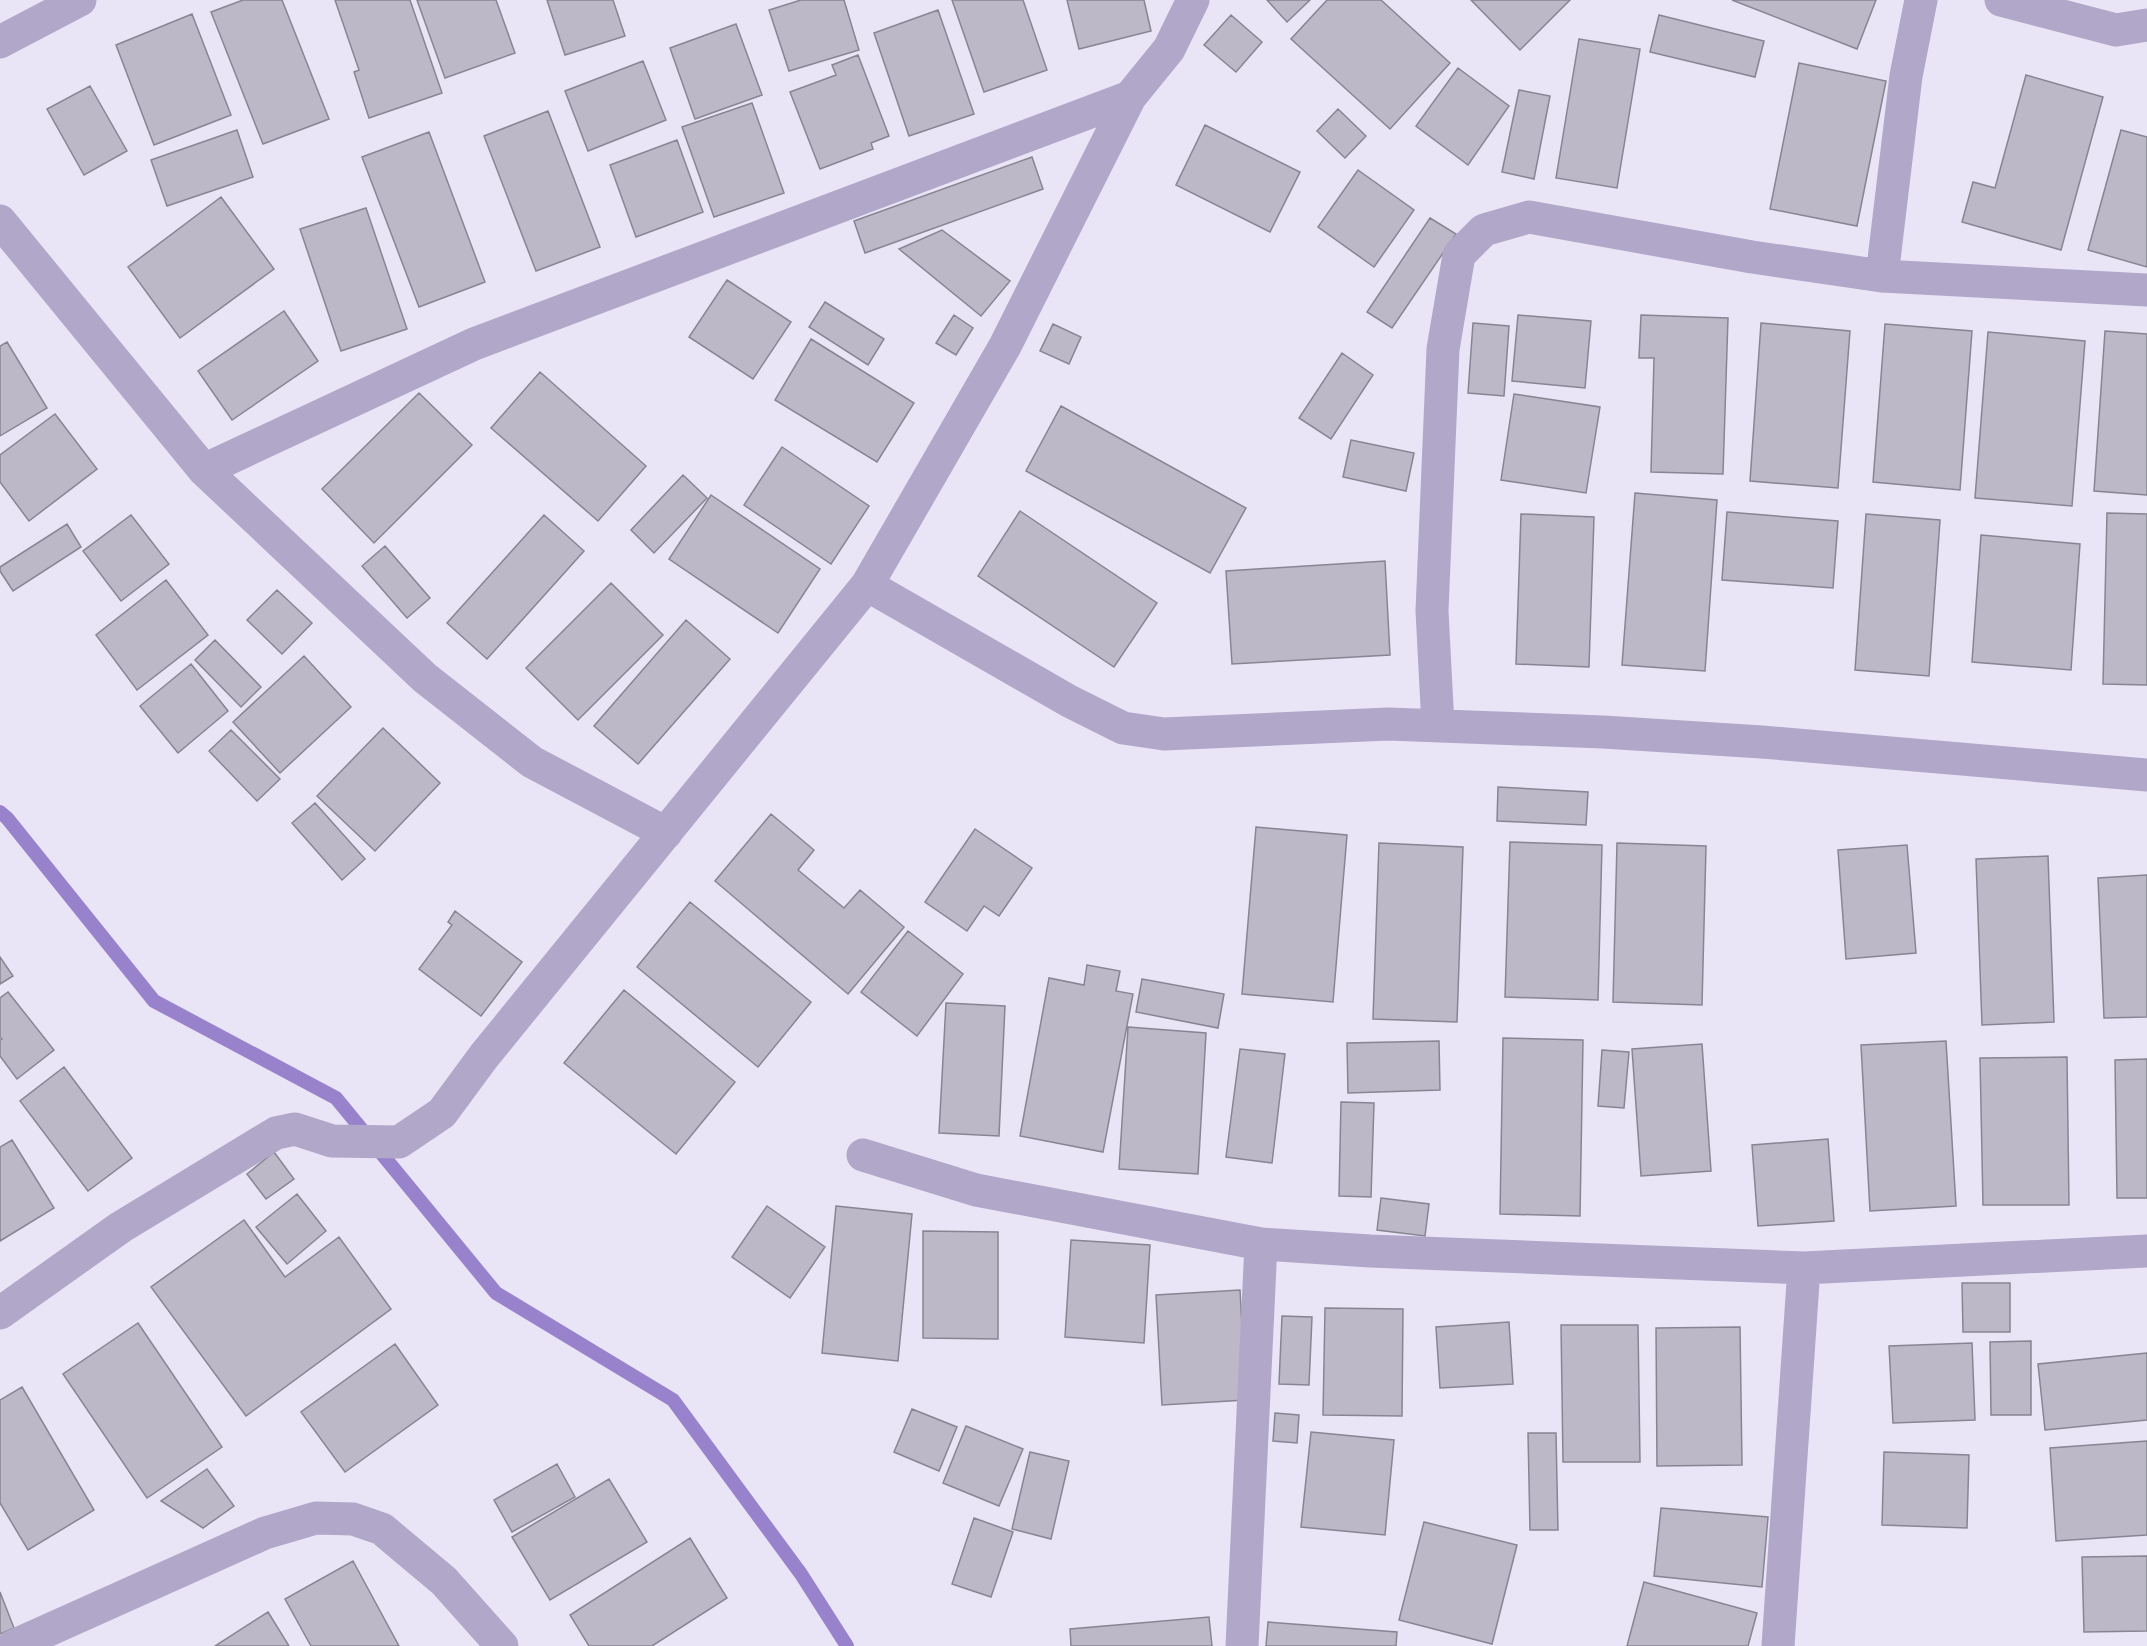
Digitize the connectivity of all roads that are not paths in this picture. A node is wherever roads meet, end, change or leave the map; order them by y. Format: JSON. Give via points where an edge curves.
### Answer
{"nodes":[{"id":1,"x":80,"y":0,"type":"edge"},
{"id":2,"x":1193,"y":0,"type":"edge"},
{"id":3,"x":1921,"y":0,"type":"edge"},
{"id":4,"x":2001,"y":0,"type":"edge"},
{"id":5,"x":2147,"y":25,"type":"edge"},
{"id":6,"x":0,"y":42,"type":"edge"},
{"id":7,"x":1130,"y":97,"type":"junction"},
{"id":8,"x":0,"y":221,"type":"edge"},
{"id":9,"x":1882,"y":276,"type":"junction"},
{"id":10,"x":2147,"y":290,"type":"edge"},
{"id":11,"x":204,"y":470,"type":"junction"},
{"id":12,"x":867,"y":585,"type":"junction"},
{"id":13,"x":1438,"y":726,"type":"junction"},
{"id":14,"x":2147,"y":775,"type":"edge"},
{"id":15,"x":666,"y":833,"type":"junction"},
{"id":16,"x":863,"y":1155,"type":"dead end"},
{"id":17,"x":1261,"y":1244,"type":"junction"},
{"id":18,"x":2147,"y":1251,"type":"edge"},
{"id":19,"x":1804,"y":1268,"type":"junction"},
{"id":20,"x":0,"y":1313,"type":"edge"},
{"id":21,"x":14,"y":1646,"type":"edge"},
{"id":22,"x":502,"y":1646,"type":"edge"},
{"id":23,"x":1242,"y":1646,"type":"edge"},
{"id":24,"x":1778,"y":1646,"type":"edge"}],
"edges":[{"from":1,"to":6,"type":"street"},
{"from":2,"to":7,"type":"street","via":[[1169,49]]},
{"from":3,"to":9,"type":"street","via":[[1906,76]]},
{"from":4,"to":5,"type":"street","via":[[2116,30]]},
{"from":7,"to":11,"type":"street","via":[[474,344]]},
{"from":7,"to":12,"type":"street","via":[[1005,346]]},
{"from":8,"to":11,"type":"street"},
{"from":9,"to":10,"type":"street"},
{"from":9,"to":13,"type":"street","via":[[1529,217],[1484,230],[1459,255],[1443,350],[1432,611]]},
{"from":11,"to":15,"type":"street","via":[[425,678],[532,762]]},
{"from":12,"to":13,"type":"street","via":[[1038,684],[1123,728],[1164,734],[1388,724]]},
{"from":12,"to":15,"type":"street"},
{"from":13,"to":14,"type":"street","via":[[1762,742]]},
{"from":15,"to":20,"type":"street","via":[[442,1113],[399,1142],[332,1141],[295,1129],[276,1132],[121,1227]]},
{"from":16,"to":17,"type":"street","via":[[976,1190]]},
{"from":17,"to":19,"type":"street"},
{"from":17,"to":23,"type":"street"},
{"from":18,"to":19,"type":"street"},
{"from":19,"to":24,"type":"street"},
{"from":21,"to":22,"type":"street","via":[[266,1533],[316,1518],[353,1518],[382,1529],[444,1581]]}]}
